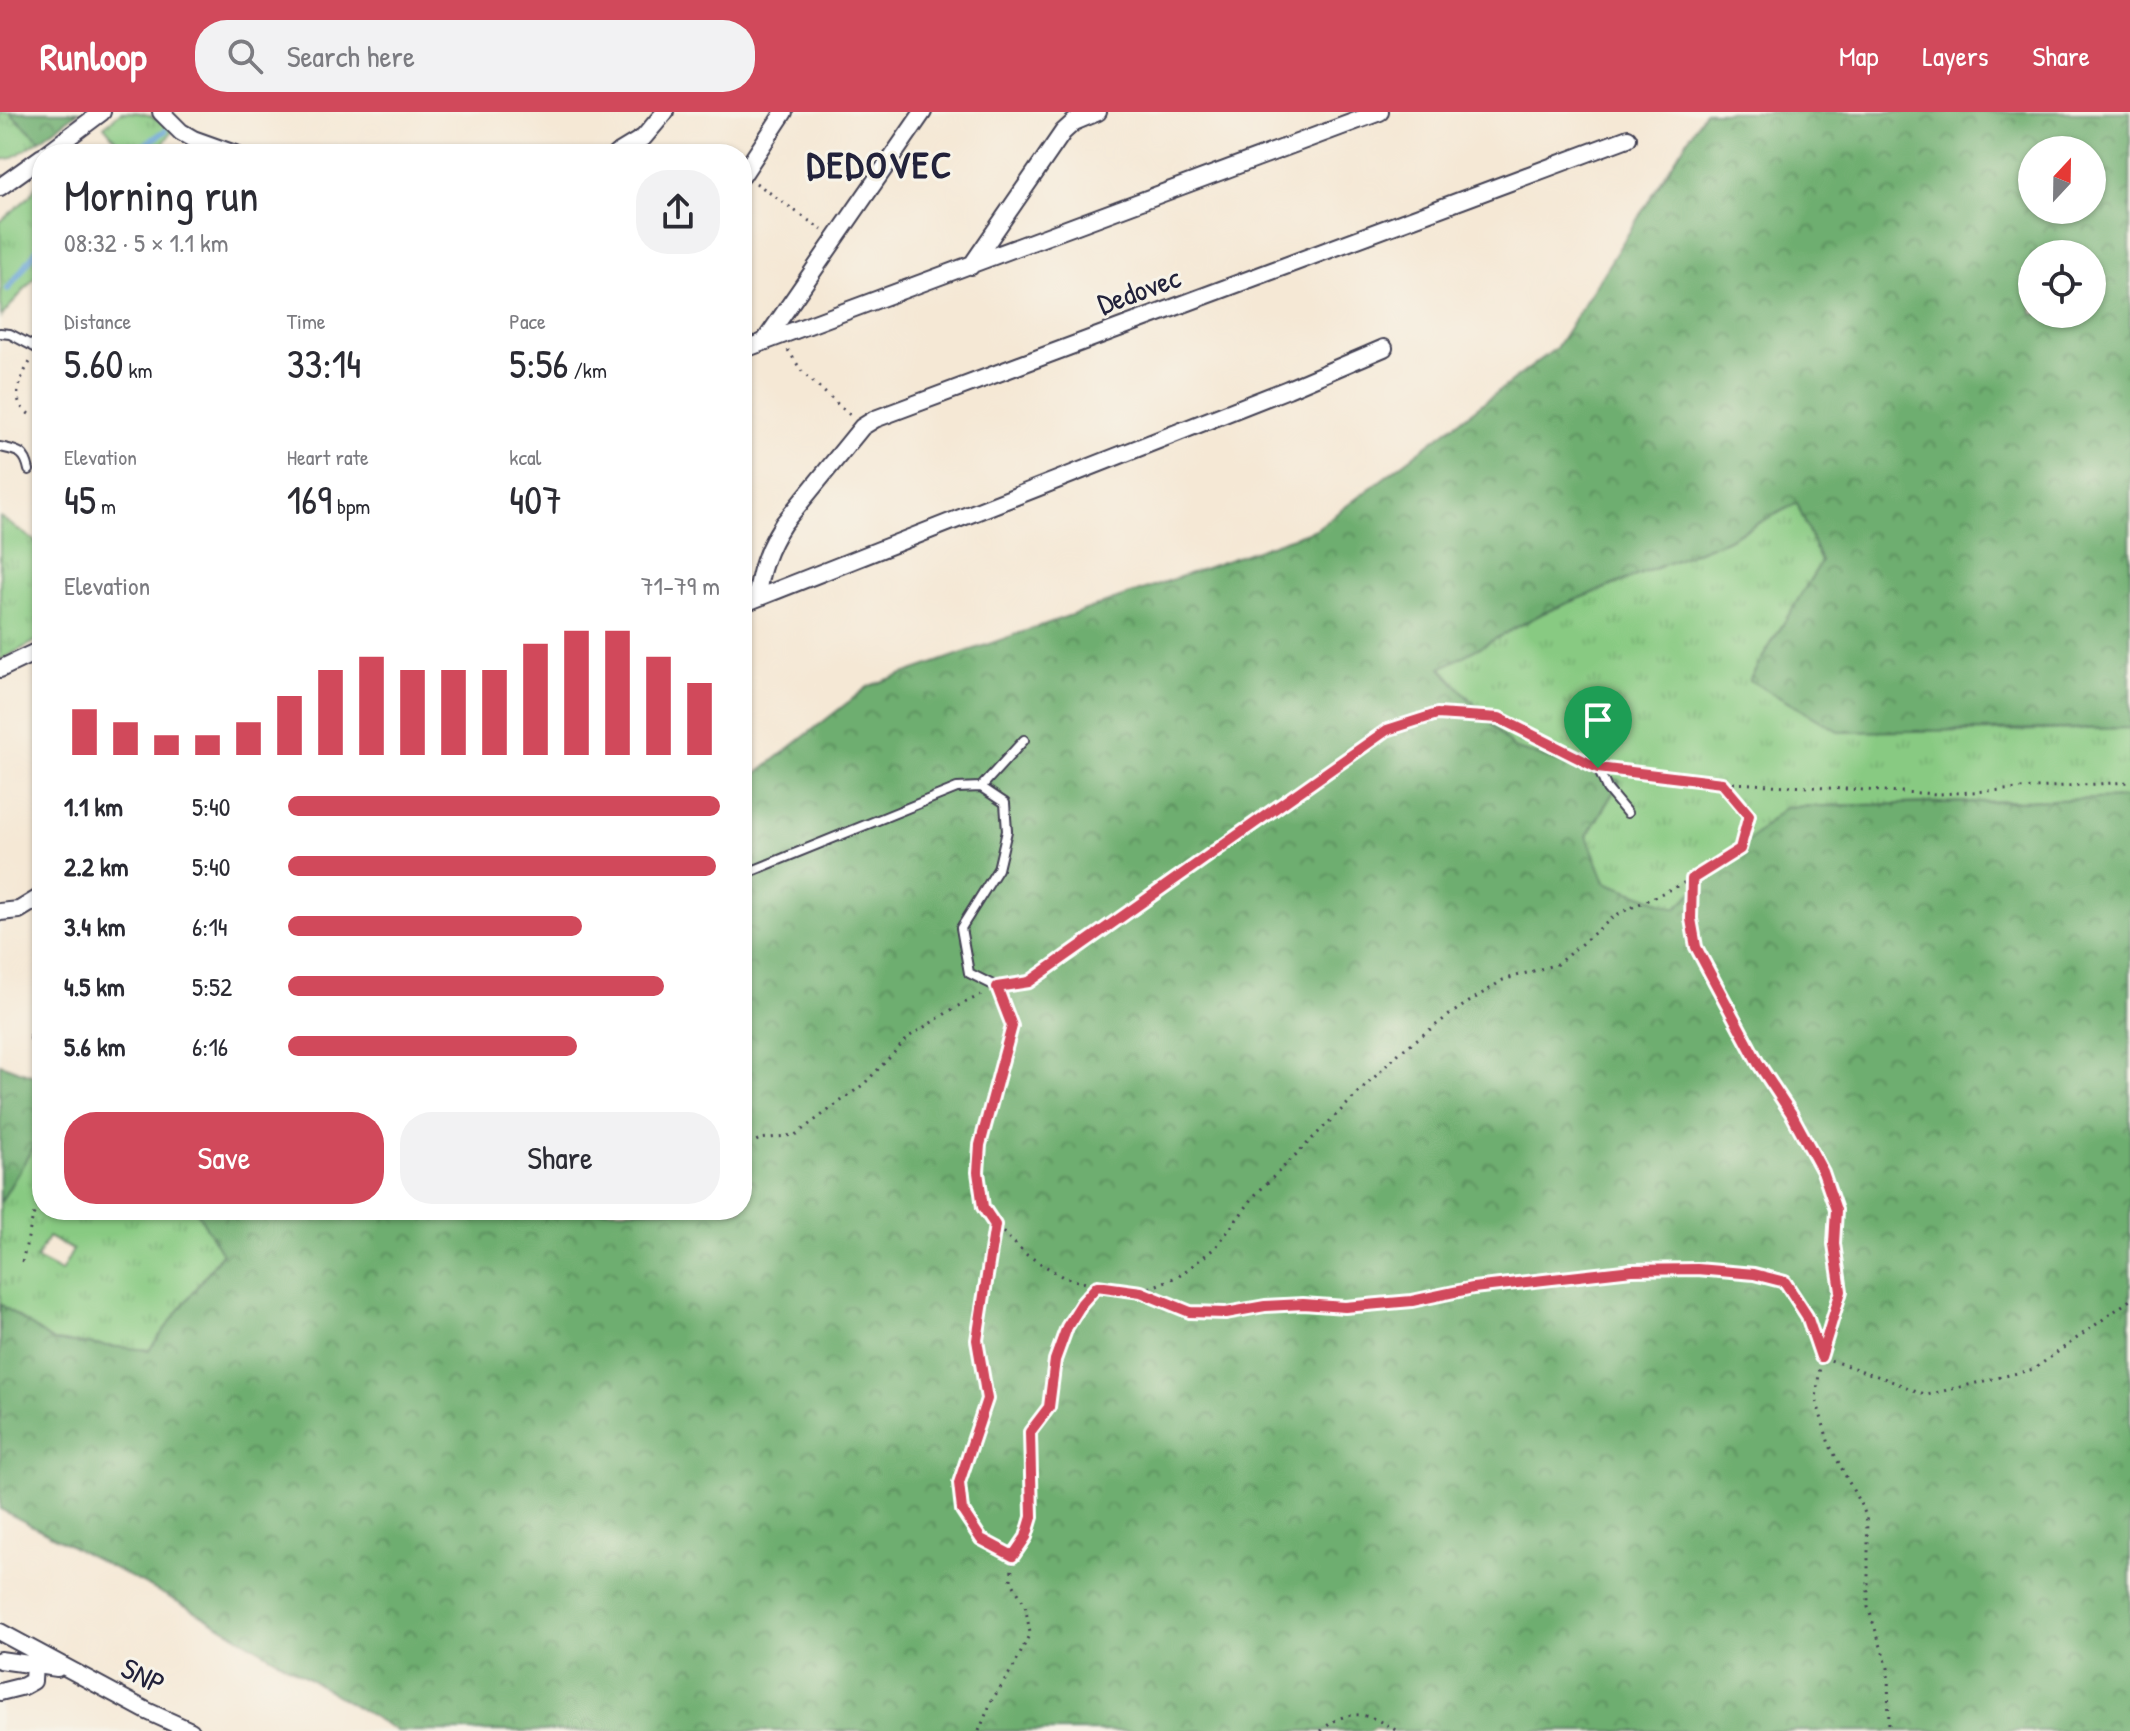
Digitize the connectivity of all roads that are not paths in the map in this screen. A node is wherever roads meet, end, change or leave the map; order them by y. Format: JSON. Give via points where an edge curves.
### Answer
{"nodes":[{"id":1,"x":102,"y":112,"type":"edge"},
{"id":2,"x":161,"y":112,"type":"edge"},
{"id":3,"x":665,"y":112,"type":"edge"},
{"id":4,"x":784,"y":112,"type":"edge"},
{"id":5,"x":923,"y":112,"type":"edge"},
{"id":6,"x":1098,"y":112,"type":"edge"},
{"id":7,"x":1380,"y":112,"type":"edge"},
{"id":8,"x":80,"y":120,"type":"edge"},
{"id":9,"x":1628,"y":138,"type":"dead end"},
{"id":10,"x":56,"y":144,"type":"edge"},
{"id":11,"x":200,"y":144,"type":"edge"},
{"id":12,"x":632,"y":144,"type":"edge"},
{"id":13,"x":752,"y":161,"type":"edge"},
{"id":14,"x":32,"y":164,"type":"edge"},
{"id":15,"x":0,"y":187,"type":"edge"},
{"id":16,"x":971,"y":266,"type":"junction"},
{"id":17,"x":0,"y":333,"type":"edge"},
{"id":18,"x":771,"y":340,"type":"junction"},
{"id":19,"x":32,"y":346,"type":"edge"},
{"id":20,"x":752,"y":347,"type":"edge"},
{"id":21,"x":1384,"y":348,"type":"dead end"},
{"id":22,"x":0,"y":447,"type":"edge"},
{"id":23,"x":29,"y":470,"type":"dead end"},
{"id":24,"x":752,"y":596,"type":"edge"},
{"id":25,"x":752,"y":600,"type":"edge"},
{"id":26,"x":32,"y":654,"type":"edge"},
{"id":27,"x":0,"y":669,"type":"edge"},
{"id":28,"x":1024,"y":740,"type":"dead end"},
{"id":29,"x":1598,"y":768,"type":"junction"},
{"id":30,"x":1722,"y":783,"type":"road end"},
{"id":31,"x":981,"y":787,"type":"junction"},
{"id":32,"x":1627,"y":813,"type":"dead end"},
{"id":33,"x":752,"y":871,"type":"edge"},
{"id":34,"x":32,"y":902,"type":"edge"},
{"id":35,"x":0,"y":912,"type":"edge"},
{"id":36,"x":0,"y":1632,"type":"edge"},
{"id":37,"x":0,"y":1660,"type":"edge"},
{"id":38,"x":34,"y":1664,"type":"junction"},
{"id":39,"x":70,"y":1671,"type":"junction"},
{"id":40,"x":0,"y":1692,"type":"edge"},
{"id":41,"x":191,"y":1731,"type":"edge"}],
"edges":[{"from":1,"to":8,"type":"street"},
{"from":2,"to":11,"type":"street","via":[[186,140]]},
{"from":3,"to":12,"type":"street"},
{"from":4,"to":13,"type":"street"},
{"from":5,"to":18,"type":"street"},
{"from":6,"to":16,"type":"street","via":[[1063,132]]},
{"from":7,"to":16,"type":"street"},
{"from":8,"to":10,"type":"street"},
{"from":9,"to":24,"type":"street","name":"Dedovec","via":[[875,419],[862,427],[783,524]]},
{"from":14,"to":15,"type":"street"},
{"from":16,"to":18,"type":"street"},
{"from":17,"to":19,"type":"lane"},
{"from":18,"to":20,"type":"street"},
{"from":21,"to":25,"type":"street","name":"Dedovec"},
{"from":22,"to":23,"type":"lane","via":[[18,451]]},
{"from":26,"to":27,"type":"street"},
{"from":28,"to":31,"type":"lane"},
{"from":29,"to":30,"type":"lane"},
{"from":29,"to":31,"type":"lane","via":[[1499,718],[1437,714],[1387,730],[1029,982],[997,987],[969,973],[961,928],[998,869],[1007,831],[1005,803]]},
{"from":29,"to":32,"type":"lane"},
{"from":31,"to":33,"type":"lane","via":[[957,788]]},
{"from":34,"to":35,"type":"street"},
{"from":36,"to":39,"type":"street","name":"SNP"},
{"from":37,"to":38,"type":"street","name":"SNP"},
{"from":38,"to":39,"type":"street","name":"SNP"},
{"from":38,"to":40,"type":"street","via":[[33,1681]]},
{"from":39,"to":41,"type":"street","name":"SNP"}]}
